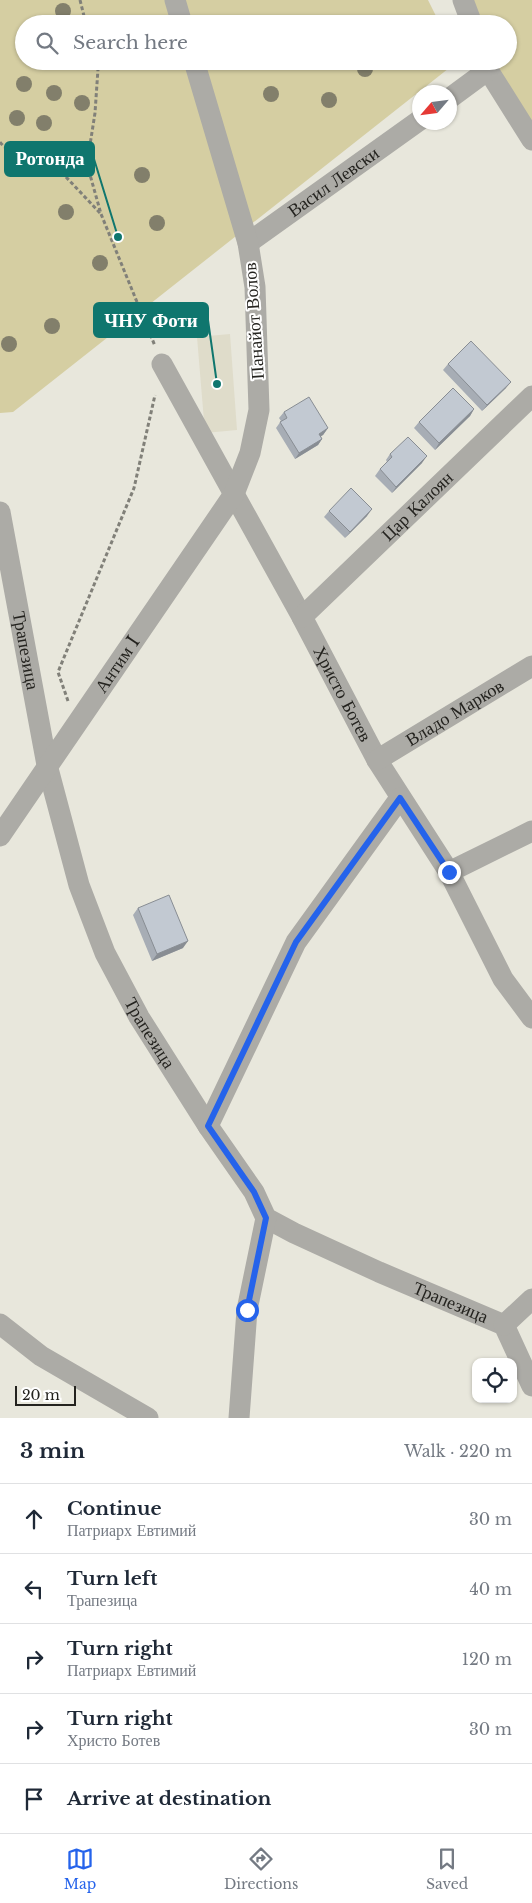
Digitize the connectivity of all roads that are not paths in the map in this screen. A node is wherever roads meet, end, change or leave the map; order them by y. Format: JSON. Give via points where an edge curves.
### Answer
{"nodes":[{"id":1,"x":175,"y":0,"type":"edge"},
{"id":2,"x":463,"y":0,"type":"edge"},
{"id":3,"x":179,"y":15,"type":"edge"},
{"id":4,"x":469,"y":15,"type":"edge"},
{"id":5,"x":197,"y":70,"type":"edge"},
{"id":6,"x":482,"y":70,"type":"edge"},
{"id":7,"x":489,"y":70,"type":"edge"},
{"id":8,"x":457,"y":92,"type":"edge"},
{"id":9,"x":412,"y":126,"type":"edge"},
{"id":10,"x":532,"y":140,"type":"edge"},
{"id":11,"x":248,"y":244,"type":"junction"},
{"id":12,"x":162,"y":364,"type":"road end"},
{"id":13,"x":532,"y":396,"type":"edge"},
{"id":14,"x":234,"y":494,"type":"junction"},
{"id":15,"x":0,"y":512,"type":"edge"},
{"id":16,"x":302,"y":617,"type":"junction"},
{"id":17,"x":532,"y":666,"type":"edge"},
{"id":18,"x":377,"y":760,"type":"junction"},
{"id":19,"x":47,"y":765,"type":"junction"},
{"id":20,"x":400,"y":798,"type":"junction"},
{"id":21,"x":532,"y":831,"type":"edge"},
{"id":22,"x":0,"y":836,"type":"edge"},
{"id":23,"x":449,"y":872,"type":"junction"},
{"id":24,"x":532,"y":1018,"type":"edge"},
{"id":25,"x":208,"y":1126,"type":"junction"},
{"id":26,"x":266,"y":1218,"type":"junction"},
{"id":27,"x":532,"y":1299,"type":"edge"},
{"id":28,"x":0,"y":1324,"type":"edge"},
{"id":29,"x":504,"y":1326,"type":"junction"},
{"id":30,"x":532,"y":1386,"type":"edge"},
{"id":31,"x":148,"y":1418,"type":"edge"},
{"id":32,"x":239,"y":1418,"type":"edge"}],
"edges":[{"from":1,"to":3,"type":"street"},
{"from":2,"to":4,"type":"street"},
{"from":5,"to":11,"type":"street","name":"Панайот Волов"},
{"from":6,"to":8,"type":"street"},
{"from":7,"to":10,"type":"street"},
{"from":9,"to":11,"type":"street","name":"Васил Левски"},
{"from":11,"to":14,"type":"street","name":"Панайот Волов","via":[[255,287],[259,410],[250,452]]},
{"from":12,"to":14,"type":"street","name":"Христо Ботев"},
{"from":13,"to":16,"type":"street","name":"Цар Калоян"},
{"from":14,"to":16,"type":"street","name":"Христо Ботев"},
{"from":14,"to":19,"type":"street","name":"Антим I"},
{"from":15,"to":19,"type":"street","name":"Трапезица"},
{"from":16,"to":18,"type":"street","name":"Христо Ботев"},
{"from":17,"to":18,"type":"street","name":"Владо Марков"},
{"from":18,"to":20,"type":"street","name":"Христо Ботев"},
{"from":19,"to":22,"type":"street","name":"Антим I"},
{"from":19,"to":25,"type":"street","name":"Трапезица","via":[[79,884],[105,953],[139,1017]]},
{"from":20,"to":23,"type":"street","name":"Христо Ботев"},
{"from":20,"to":25,"type":"street","via":[[296,942]]},
{"from":21,"to":23,"type":"street"},
{"from":23,"to":24,"type":"street","name":"Христо Ботев","via":[[503,979]]},
{"from":25,"to":26,"type":"street","name":"Трапезица","via":[[254,1192]]},
{"from":26,"to":29,"type":"street","name":"Трапезица"},
{"from":26,"to":32,"type":"street","via":[[247,1310]]},
{"from":27,"to":29,"type":"street"},
{"from":28,"to":31,"type":"street","via":[[41,1356]]},
{"from":29,"to":30,"type":"street","name":"Трапезица"}]}
